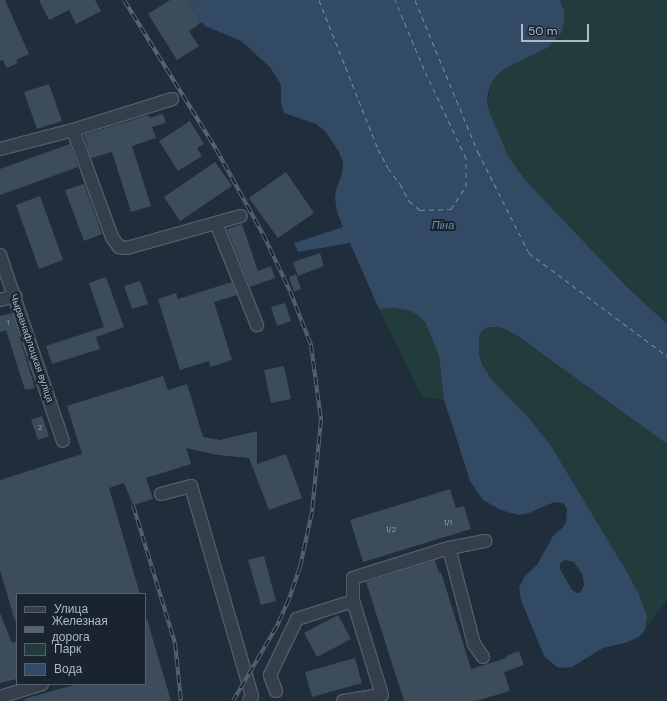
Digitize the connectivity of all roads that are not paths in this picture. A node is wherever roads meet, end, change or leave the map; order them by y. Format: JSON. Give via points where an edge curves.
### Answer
{"nodes":[{"id":1,"x":172,"y":99,"type":"dead end"},
{"id":2,"x":74,"y":130,"type":"junction"},
{"id":3,"x":0,"y":149,"type":"edge"},
{"id":4,"x":241,"y":216,"type":"dead end"},
{"id":5,"x":216,"y":223,"type":"junction"},
{"id":6,"x":0,"y":255,"type":"edge"},
{"id":7,"x":15,"y":296,"type":"junction"},
{"id":8,"x":0,"y":300,"type":"edge"},
{"id":9,"x":257,"y":325,"type":"dead end"},
{"id":10,"x":63,"y":441,"type":"dead end"},
{"id":11,"x":161,"y":494,"type":"dead end"},
{"id":12,"x":485,"y":541,"type":"dead end"},
{"id":13,"x":449,"y":548,"type":"junction"},
{"id":14,"x":353,"y":601,"type":"junction"},
{"id":15,"x":483,"y":657,"type":"dead end"},
{"id":16,"x":39,"y":685,"type":"edge"},
{"id":17,"x":276,"y":691,"type":"dead end"},
{"id":18,"x":0,"y":697,"type":"edge"},
{"id":19,"x":253,"y":699,"type":"edge"},
{"id":20,"x":343,"y":701,"type":"edge"}],
"edges":[{"from":1,"to":2,"type":"street"},
{"from":2,"to":3,"type":"street"},
{"from":2,"to":5,"type":"street","via":[[112,237],[119,247],[127,248]]},
{"from":4,"to":5,"type":"street"},
{"from":5,"to":9,"type":"street"},
{"from":6,"to":7,"type":"street","name":"Чырванафлоцкая вуліца"},
{"from":7,"to":8,"type":"street"},
{"from":7,"to":10,"type":"street","name":"Чырванафлоцкая вуліца"},
{"from":11,"to":19,"type":"street","via":[[191,486]]},
{"from":12,"to":13,"type":"street"},
{"from":13,"to":14,"type":"street","via":[[353,578]]},
{"from":13,"to":15,"type":"street","via":[[474,644]]},
{"from":14,"to":17,"type":"street","via":[[297,619],[270,675]]},
{"from":14,"to":20,"type":"street","via":[[382,695]]},
{"from":16,"to":18,"type":"street"}]}
